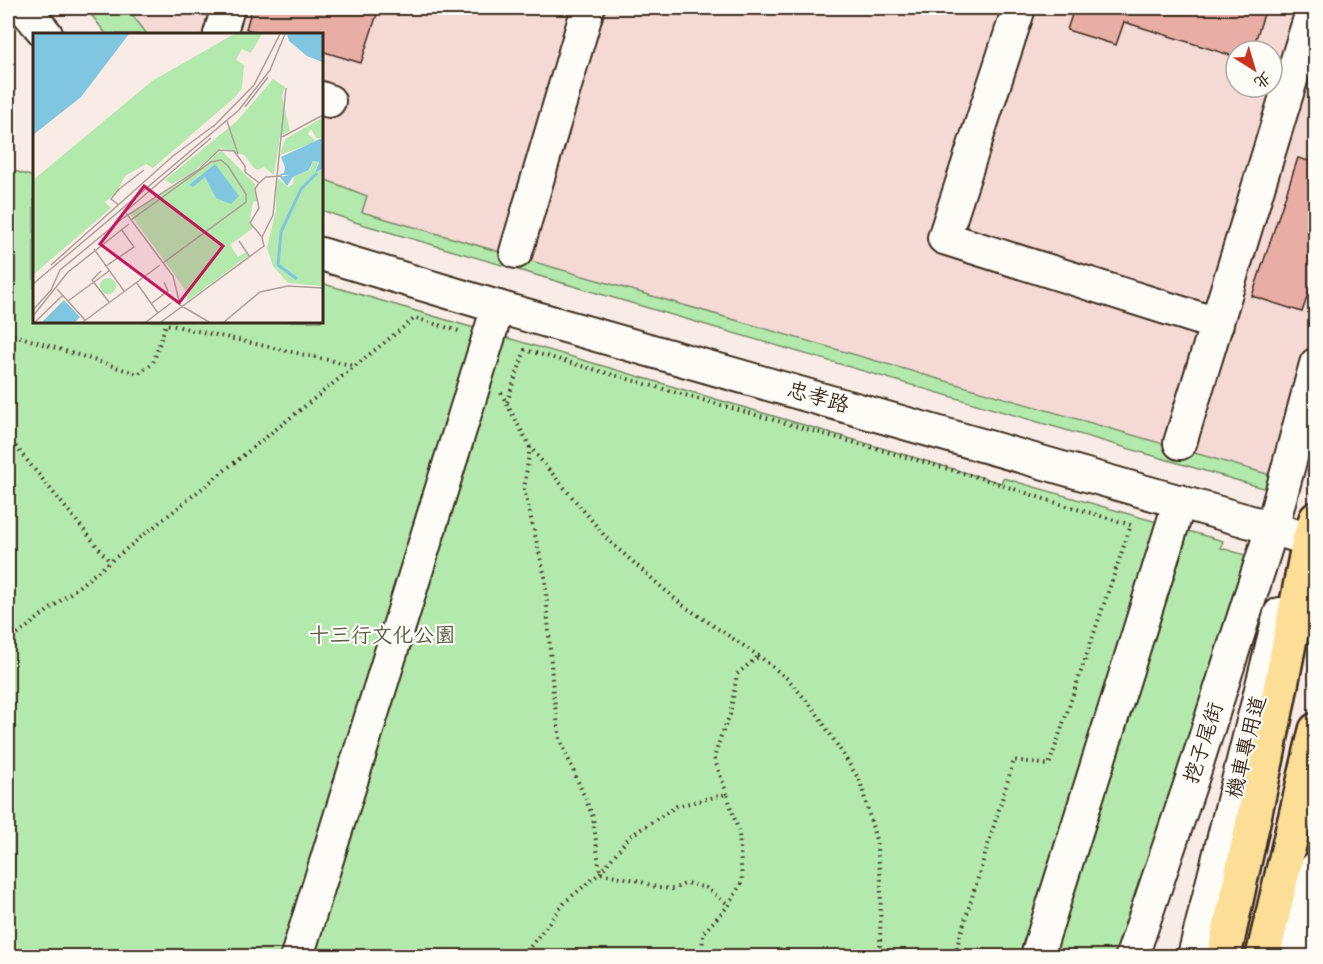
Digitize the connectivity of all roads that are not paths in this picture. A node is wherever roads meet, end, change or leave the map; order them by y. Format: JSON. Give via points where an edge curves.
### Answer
{"nodes":[{"id":1,"x":24,"y":8,"type":"edge"},
{"id":2,"x":228,"y":8,"type":"edge"},
{"id":3,"x":588,"y":8,"type":"edge"},
{"id":4,"x":1019,"y":8,"type":"edge"},
{"id":5,"x":1313,"y":8,"type":"edge"},
{"id":6,"x":45,"y":33,"type":"edge"},
{"id":7,"x":220,"y":33,"type":"edge"},
{"id":8,"x":516,"y":252,"type":"dead end"},
{"id":9,"x":322,"y":255,"type":"edge"},
{"id":10,"x":498,"y":307,"type":"junction"},
{"id":11,"x":1217,"y":324,"type":"junction"},
{"id":12,"x":1316,"y":364,"type":"edge"},
{"id":13,"x":1180,"y":443,"type":"dead end"},
{"id":14,"x":1180,"y":501,"type":"junction"},
{"id":15,"x":1272,"y":528,"type":"junction"},
{"id":16,"x":1313,"y":534,"type":"edge"},
{"id":17,"x":1316,"y":730,"type":"edge"},
{"id":18,"x":1316,"y":868,"type":"edge"},
{"id":19,"x":297,"y":957,"type":"edge"},
{"id":20,"x":1037,"y":957,"type":"edge"},
{"id":21,"x":1132,"y":957,"type":"edge"},
{"id":22,"x":1194,"y":957,"type":"edge"},
{"id":23,"x":1224,"y":957,"type":"edge"},
{"id":24,"x":1263,"y":957,"type":"edge"},
{"id":25,"x":1296,"y":957,"type":"edge"}],
"edges":[{"from":1,"to":6,"type":"street"},
{"from":2,"to":7,"type":"street"},
{"from":3,"to":8,"type":"street"},
{"from":4,"to":11,"type":"street","via":[[944,238]]},
{"from":5,"to":11,"type":"street"},
{"from":9,"to":10,"type":"street","name":"忠孝路"},
{"from":10,"to":14,"type":"street","name":"忠孝路"},
{"from":10,"to":19,"type":"street"},
{"from":11,"to":13,"type":"street"},
{"from":12,"to":15,"type":"street","name":"挖子尾街"},
{"from":14,"to":15,"type":"street","name":"忠孝路"},
{"from":14,"to":20,"type":"street"},
{"from":15,"to":16,"type":"street","name":"忠孝路"},
{"from":15,"to":21,"type":"street","name":"挖子尾街"},
{"from":16,"to":22,"type":"street","name":"機車專用道","via":[[1288,584]]},
{"from":16,"to":23,"type":"highway"},
{"from":17,"to":24,"type":"highway"},
{"from":18,"to":25,"type":"street"}]}
